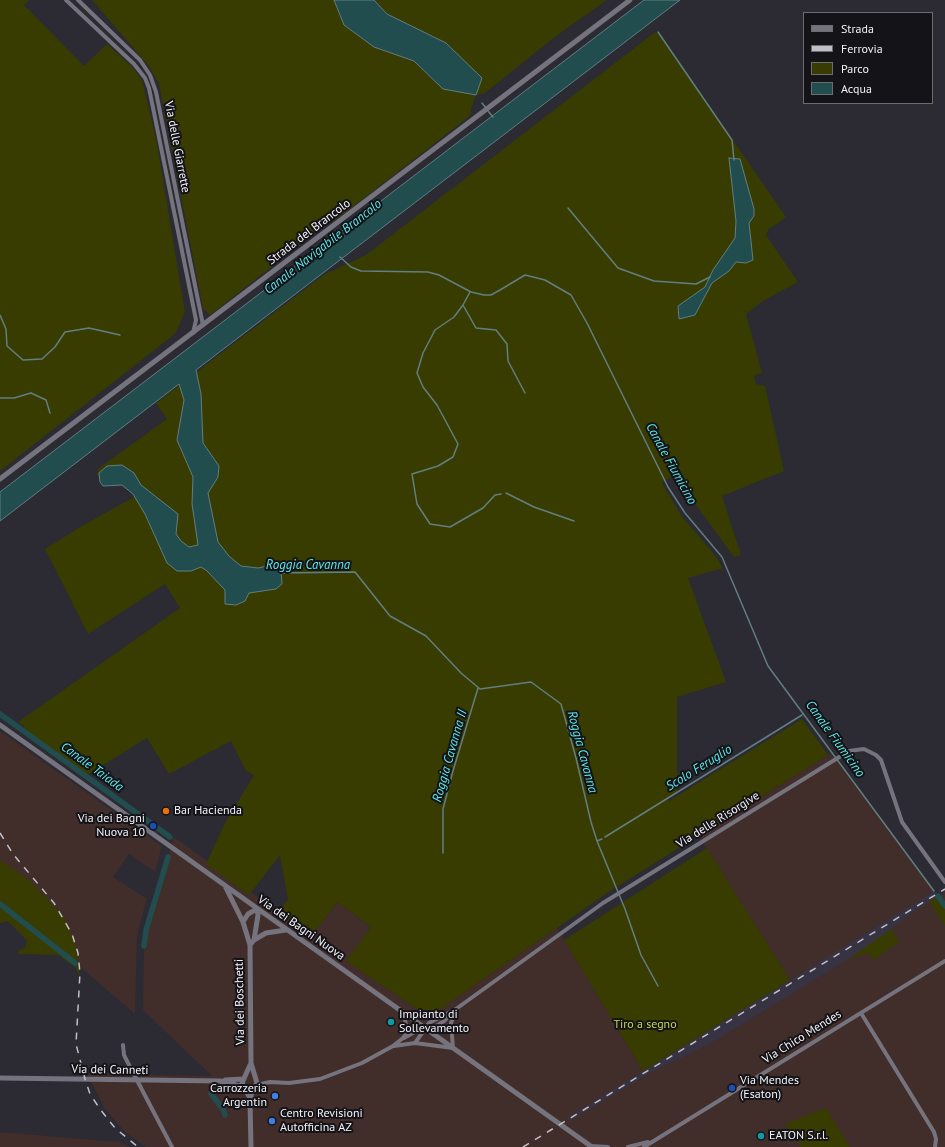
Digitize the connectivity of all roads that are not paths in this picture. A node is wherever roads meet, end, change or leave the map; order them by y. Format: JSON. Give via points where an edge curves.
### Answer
{"nodes":[{"id":1,"x":66,"y":0,"type":"edge"},
{"id":2,"x":78,"y":0,"type":"edge"},
{"id":3,"x":630,"y":0,"type":"edge"},
{"id":4,"x":201,"y":317,"type":"junction"},
{"id":5,"x":210,"y":320,"type":"junction"},
{"id":6,"x":203,"y":325,"type":"junction"},
{"id":7,"x":195,"y":332,"type":"junction"},
{"id":8,"x":0,"y":479,"type":"edge"},
{"id":9,"x":0,"y":726,"type":"edge"},
{"id":10,"x":945,"y":882,"type":"edge"},
{"id":11,"x":224,"y":886,"type":"junction"},
{"id":12,"x":257,"y":909,"type":"junction"},
{"id":13,"x":243,"y":922,"type":"junction"},
{"id":14,"x":286,"y":930,"type":"junction"},
{"id":15,"x":254,"y":940,"type":"junction"},
{"id":16,"x":250,"y":945,"type":"junction"},
{"id":17,"x":945,"y":961,"type":"edge"},
{"id":18,"x":456,"y":1009,"type":"junction"},
{"id":19,"x":404,"y":1013,"type":"junction"},
{"id":20,"x":861,"y":1013,"type":"junction"},
{"id":21,"x":426,"y":1029,"type":"junction"},
{"id":22,"x":403,"y":1038,"type":"junction"},
{"id":23,"x":415,"y":1042,"type":"junction"},
{"id":24,"x":123,"y":1045,"type":"dead end"},
{"id":25,"x":394,"y":1046,"type":"junction"},
{"id":26,"x":453,"y":1048,"type":"junction"},
{"id":27,"x":251,"y":1059,"type":"junction"},
{"id":28,"x":245,"y":1077,"type":"junction"},
{"id":29,"x":255,"y":1077,"type":"junction"},
{"id":30,"x":0,"y":1078,"type":"edge"},
{"id":31,"x":137,"y":1080,"type":"junction"},
{"id":32,"x":220,"y":1081,"type":"junction"},
{"id":33,"x":270,"y":1082,"type":"junction"},
{"id":34,"x":255,"y":1087,"type":"junction"},
{"id":35,"x":244,"y":1088,"type":"junction"},
{"id":36,"x":250,"y":1101,"type":"junction"},
{"id":37,"x":650,"y":1142,"type":"junction"},
{"id":38,"x":591,"y":1146,"type":"edge"},
{"id":39,"x":172,"y":1147,"type":"edge"},
{"id":40,"x":251,"y":1147,"type":"edge"},
{"id":41,"x":608,"y":1147,"type":"edge"},
{"id":42,"x":628,"y":1147,"type":"edge"},
{"id":43,"x":644,"y":1147,"type":"edge"},
{"id":44,"x":935,"y":1147,"type":"edge"}],
"edges":[{"from":1,"to":7,"type":"street","name":"Via delle Giarrette","via":[[134,64],[149,88],[196,320]]},
{"from":2,"to":4,"type":"street","name":"Via delle Giarrette","via":[[140,60],[150,75],[156,92]]},
{"from":3,"to":5,"type":"street","name":"Strada del Brancolo"},
{"from":4,"to":5,"type":"street"},
{"from":4,"to":6,"type":"street","name":"Via delle Giarrette"},
{"from":5,"to":6,"type":"street","name":"Strada del Brancolo"},
{"from":6,"to":7,"type":"street","name":"Strada del Brancolo"},
{"from":7,"to":8,"type":"street","name":"Strada del Brancolo"},
{"from":9,"to":11,"type":"street","name":"Via dei Bagni Nuova"},
{"from":10,"to":18,"type":"street","name":"Via delle Risorgive","via":[[902,822],[884,767],[876,755],[864,749],[855,749],[828,763],[629,886]]},
{"from":11,"to":12,"type":"street","name":"Via dei Bagni Nuova"},
{"from":11,"to":13,"type":"street","name":"Via dei Boschetti"},
{"from":12,"to":13,"type":"street","via":[[248,914]]},
{"from":12,"to":14,"type":"street","name":"Via dei Bagni Nuova"},
{"from":12,"to":15,"type":"street","name":"Via dei Boschetti"},
{"from":13,"to":16,"type":"street","name":"Via dei Boschetti"},
{"from":14,"to":15,"type":"street","name":"Via dei Boschetti","via":[[266,933]]},
{"from":14,"to":19,"type":"street","name":"Via dei Bagni Nuova"},
{"from":15,"to":16,"type":"street","name":"Via dei Boschetti"},
{"from":16,"to":27,"type":"street","name":"Via dei Boschetti"},
{"from":17,"to":20,"type":"street","name":"Via Chico Mendes"},
{"from":18,"to":21,"type":"street","name":"Via delle Risorgive","via":[[429,1023]]},
{"from":18,"to":21,"type":"street","name":"Via delle Risorgive","via":[[435,1028]]},
{"from":18,"to":26,"type":"street","via":[[451,1023]]},
{"from":19,"to":21,"type":"street","name":"Via dei Bagni Nuova"},
{"from":19,"to":22,"type":"street","via":[[407,1032]]},
{"from":20,"to":37,"type":"street","name":"Via Chico Mendes"},
{"from":20,"to":44,"type":"street","via":[[934,1132]]},
{"from":21,"to":22,"type":"street"},
{"from":21,"to":23,"type":"street"},
{"from":21,"to":26,"type":"street","name":"Via dei Bagni Nuova"},
{"from":22,"to":25,"type":"street"},
{"from":23,"to":25,"type":"street"},
{"from":23,"to":26,"type":"street"},
{"from":24,"to":31,"type":"street","via":[[124,1055]]},
{"from":25,"to":33,"type":"street","via":[[350,1069],[320,1079],[289,1083]]},
{"from":26,"to":38,"type":"street","name":"Via dei Bagni Nuova"},
{"from":27,"to":28,"type":"street","name":"Via dei Boschetti"},
{"from":27,"to":29,"type":"street","name":"Via dei Boschetti"},
{"from":28,"to":29,"type":"street","name":"Via dei Canneti"},
{"from":28,"to":32,"type":"street","name":"Via dei Canneti"},
{"from":28,"to":35,"type":"street","name":"Via dei Boschetti"},
{"from":29,"to":33,"type":"street"},
{"from":29,"to":34,"type":"street","name":"Via dei Boschetti"},
{"from":30,"to":31,"type":"street","name":"Via dei Canneti"},
{"from":31,"to":32,"type":"street","name":"Via dei Canneti"},
{"from":31,"to":39,"type":"street"},
{"from":32,"to":35,"type":"street","name":"Via dei Canneti"},
{"from":33,"to":34,"type":"street"},
{"from":34,"to":35,"type":"street","name":"Via dei Canneti"},
{"from":34,"to":36,"type":"street","name":"Via dei Boschetti"},
{"from":35,"to":36,"type":"street","name":"Via dei Boschetti"},
{"from":36,"to":40,"type":"street","name":"Via dei Boschetti"},
{"from":37,"to":42,"type":"street","name":"Via Chico Mendes"},
{"from":37,"to":43,"type":"street","name":"Via Chico Mendes"},
{"from":38,"to":41,"type":"street"}]}
